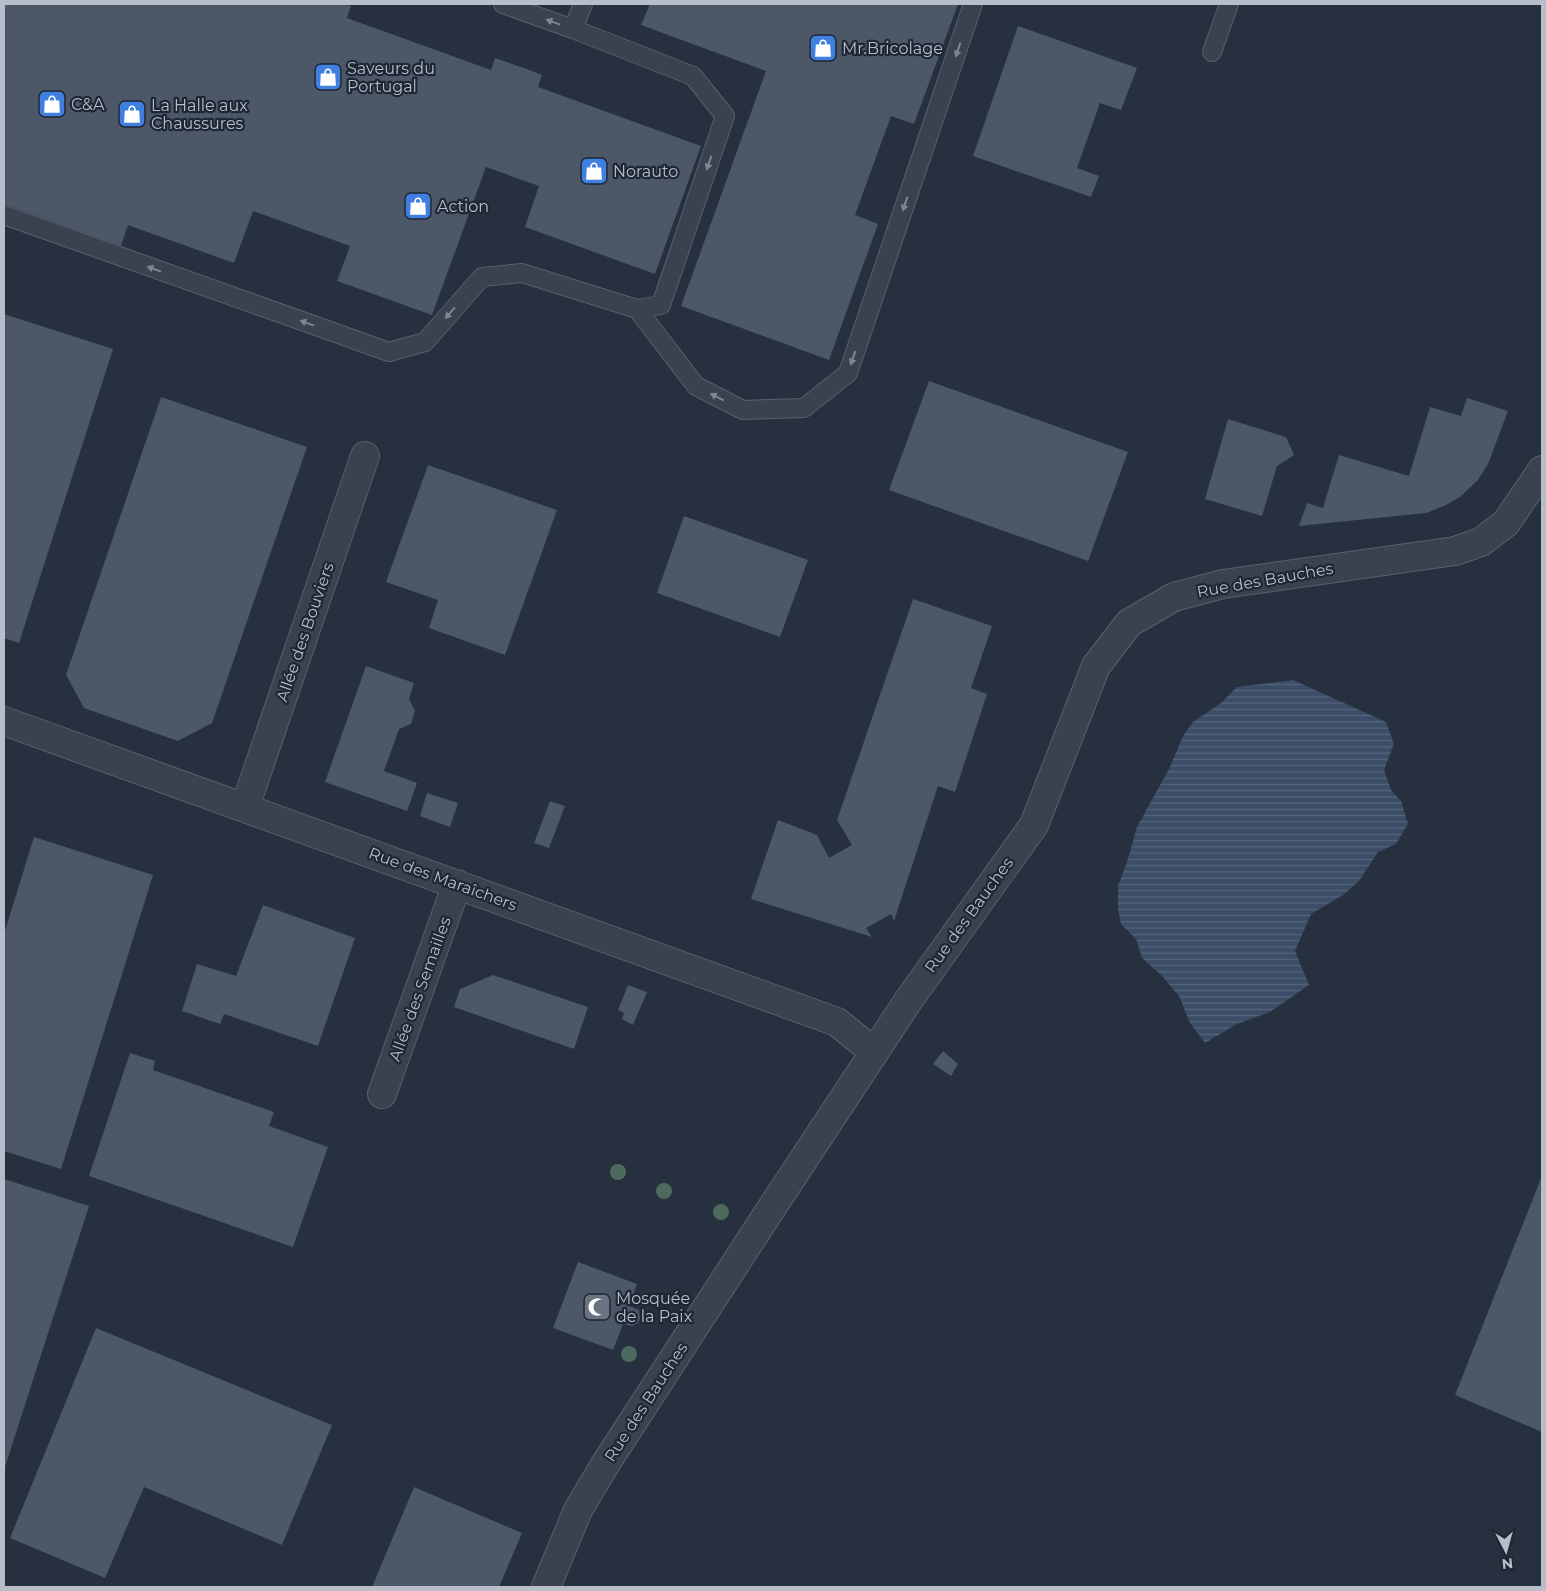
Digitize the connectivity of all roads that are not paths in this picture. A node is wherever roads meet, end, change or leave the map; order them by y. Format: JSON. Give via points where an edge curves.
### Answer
{"nodes":[{"id":1,"x":503,"y":4,"type":"edge"},
{"id":2,"x":583,"y":4,"type":"edge"},
{"id":3,"x":973,"y":4,"type":"edge"},
{"id":4,"x":1228,"y":4,"type":"edge"},
{"id":5,"x":573,"y":29,"type":"junction"},
{"id":6,"x":1212,"y":52,"type":"dead end"},
{"id":7,"x":4,"y":215,"type":"edge"},
{"id":8,"x":637,"y":309,"type":"junction"},
{"id":9,"x":365,"y":456,"type":"dead end"},
{"id":10,"x":1542,"y":470,"type":"edge"},
{"id":11,"x":4,"y":721,"type":"edge"},
{"id":12,"x":245,"y":807,"type":"junction"},
{"id":13,"x":457,"y":884,"type":"junction"},
{"id":14,"x":874,"y":1052,"type":"junction"},
{"id":15,"x":382,"y":1094,"type":"dead end"},
{"id":16,"x":546,"y":1587,"type":"edge"}],
"edges":[{"from":5,"to":1,"type":"lane","one_way":true},
{"from":2,"to":5,"type":"lane"},
{"from":3,"to":8,"type":"lane","one_way":true,"via":[[848,373],[804,408],[743,410],[696,386]]},
{"from":4,"to":6,"type":"lane"},
{"from":5,"to":8,"type":"lane","one_way":true,"via":[[693,76],[725,116],[662,304]]},
{"from":8,"to":7,"type":"lane","one_way":true,"via":[[522,273],[482,277],[425,342],[389,352]]},
{"from":9,"to":12,"type":"street","name":"Allée des Bouviers"},
{"from":10,"to":14,"type":"street","name":"Rue des Bauches","via":[[1506,523],[1481,542],[1455,551],[1223,584],[1174,597],[1129,623],[1096,666],[1034,825]]},
{"from":11,"to":12,"type":"street","name":"Rue des Maraîchers"},
{"from":12,"to":13,"type":"street","name":"Rue des Maraîchers"},
{"from":13,"to":14,"type":"street","name":"Rue des Maraîchers","via":[[837,1022]]},
{"from":13,"to":15,"type":"street","name":"Allée des Semailles"},
{"from":14,"to":16,"type":"street","name":"Rue des Bauches","via":[[606,1463],[578,1510]]}]}
